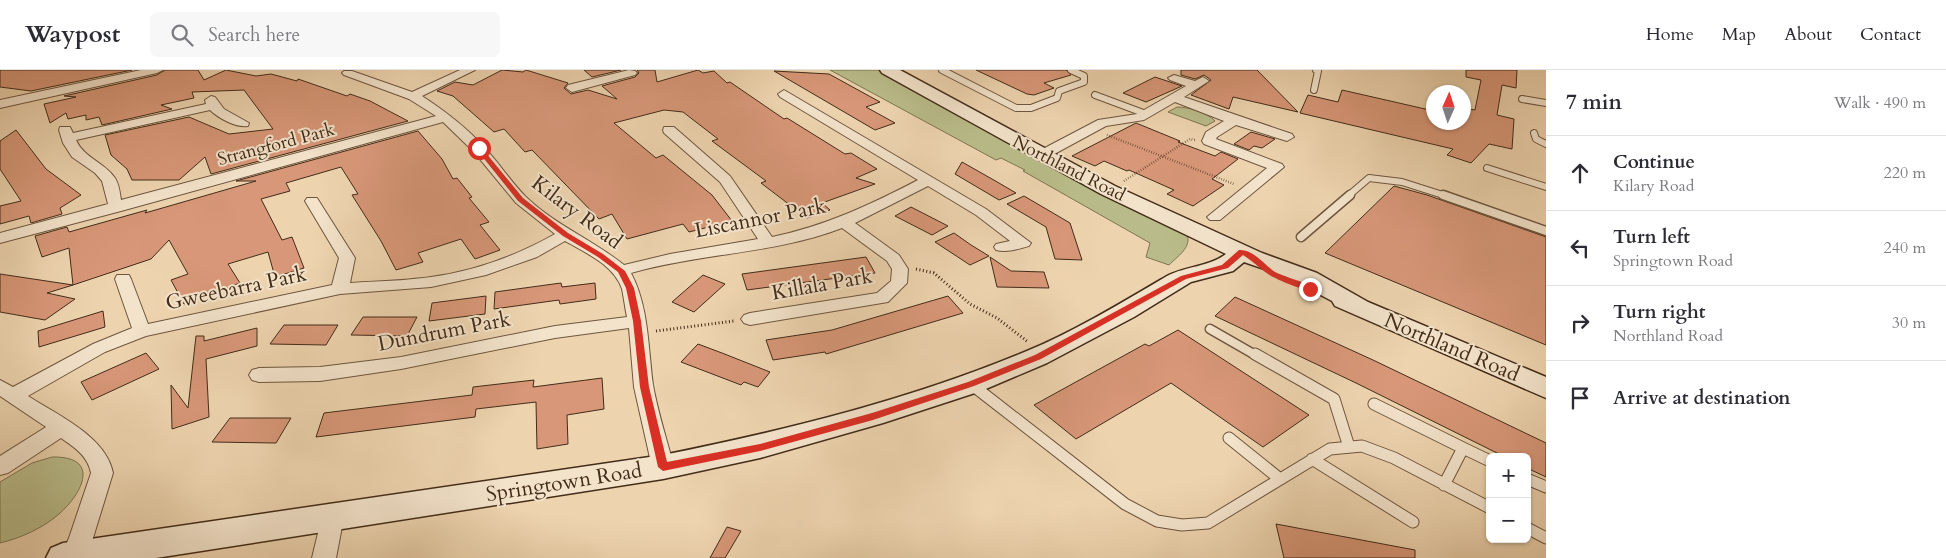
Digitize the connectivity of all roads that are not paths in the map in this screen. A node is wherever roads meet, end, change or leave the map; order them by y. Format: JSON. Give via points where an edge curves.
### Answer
{"nodes":[{"id":1,"x":156,"y":70,"type":"edge"},
{"id":2,"x":469,"y":70,"type":"edge"},
{"id":3,"x":888,"y":70,"type":"edge"},
{"id":4,"x":942,"y":70,"type":"edge"},
{"id":5,"x":1071,"y":70,"type":"edge"},
{"id":6,"x":1316,"y":70,"type":"edge"},
{"id":7,"x":634,"y":71,"type":"edge"},
{"id":8,"x":348,"y":73,"type":"dead end"},
{"id":9,"x":1174,"y":78,"type":"dead end"},
{"id":10,"x":572,"y":88,"type":"dead end"},
{"id":11,"x":1314,"y":90,"type":"dead end"},
{"id":12,"x":784,"y":94,"type":"dead end"},
{"id":13,"x":1096,"y":95,"type":"dead end"},
{"id":14,"x":413,"y":96,"type":"junction"},
{"id":15,"x":1175,"y":98,"type":"junction"},
{"id":16,"x":1522,"y":99,"type":"dead end"},
{"id":17,"x":1546,"y":103,"type":"edge"},
{"id":18,"x":0,"y":104,"type":"edge"},
{"id":19,"x":254,"y":112,"type":"dead end"},
{"id":20,"x":1146,"y":114,"type":"junction"},
{"id":21,"x":446,"y":118,"type":"junction"},
{"id":22,"x":1234,"y":120,"type":"junction"},
{"id":23,"x":669,"y":130,"type":"dead end"},
{"id":24,"x":1534,"y":133,"type":"dead end"},
{"id":25,"x":1287,"y":137,"type":"dead end"},
{"id":26,"x":1546,"y":144,"type":"edge"},
{"id":27,"x":1042,"y":155,"type":"junction"},
{"id":28,"x":1487,"y":168,"type":"dead end"},
{"id":29,"x":928,"y":180,"type":"junction"},
{"id":30,"x":1546,"y":187,"type":"edge"},
{"id":31,"x":312,"y":200,"type":"dead end"},
{"id":32,"x":116,"y":208,"type":"junction"},
{"id":33,"x":1215,"y":217,"type":"dead end"},
{"id":34,"x":844,"y":222,"type":"junction"},
{"id":35,"x":1546,"y":231,"type":"edge"},
{"id":36,"x":565,"y":235,"type":"junction"},
{"id":37,"x":1301,"y":237,"type":"dead end"},
{"id":38,"x":0,"y":238,"type":"edge"},
{"id":39,"x":1218,"y":241,"type":"junction"},
{"id":40,"x":768,"y":242,"type":"junction"},
{"id":41,"x":1002,"y":247,"type":"dead end"},
{"id":42,"x":1248,"y":255,"type":"junction"},
{"id":43,"x":621,"y":271,"type":"junction"},
{"id":44,"x":1183,"y":277,"type":"junction"},
{"id":45,"x":123,"y":279,"type":"dead end"},
{"id":46,"x":340,"y":289,"type":"junction"},
{"id":47,"x":750,"y":319,"type":"road end"},
{"id":48,"x":638,"y":327,"type":"junction"},
{"id":49,"x":1210,"y":329,"type":"dead end"},
{"id":50,"x":142,"y":330,"type":"junction"},
{"id":51,"x":259,"y":375,"type":"dead end"},
{"id":52,"x":971,"y":384,"type":"junction"},
{"id":53,"x":1546,"y":388,"type":"edge"},
{"id":54,"x":6,"y":392,"type":"edge"},
{"id":55,"x":1374,"y":404,"type":"dead end"},
{"id":56,"x":62,"y":427,"type":"junction"},
{"id":57,"x":1229,"y":438,"type":"dead end"},
{"id":58,"x":1349,"y":447,"type":"junction"},
{"id":59,"x":1463,"y":448,"type":"junction"},
{"id":60,"x":1312,"y":459,"type":"junction"},
{"id":61,"x":1486,"y":459,"type":"edge"},
{"id":62,"x":0,"y":467,"type":"edge"},
{"id":63,"x":663,"y":467,"type":"junction"},
{"id":64,"x":1280,"y":479,"type":"junction"},
{"id":65,"x":1531,"y":481,"type":"edge"},
{"id":66,"x":1444,"y":485,"type":"junction"},
{"id":67,"x":1546,"y":487,"type":"edge"},
{"id":68,"x":1486,"y":506,"type":"edge"},
{"id":69,"x":333,"y":516,"type":"junction"},
{"id":70,"x":1412,"y":522,"type":"dead end"},
{"id":71,"x":1531,"y":530,"type":"edge"},
{"id":72,"x":1546,"y":538,"type":"edge"},
{"id":73,"x":68,"y":557,"type":"edge"},
{"id":74,"x":324,"y":558,"type":"edge"}],
"edges":[{"from":1,"to":18,"type":"street"},
{"from":2,"to":14,"type":"street"},
{"from":3,"to":27,"type":"main road","name":"Northland Road"},
{"from":4,"to":5,"type":"lane","via":[[1016,108],[1024,109],[1057,98],[1059,91],[1084,82],[1084,76]]},
{"from":6,"to":11,"type":"lane"},
{"from":7,"to":10,"type":"street"},
{"from":8,"to":14,"type":"street","name":"Kilary Road"},
{"from":9,"to":15,"type":"street","via":[[1199,83]]},
{"from":12,"to":29,"type":"street"},
{"from":13,"to":20,"type":"lane"},
{"from":14,"to":21,"type":"street","name":"Kilary Road"},
{"from":15,"to":20,"type":"street"},
{"from":15,"to":22,"type":"street"},
{"from":16,"to":17,"type":"lane"},
{"from":19,"to":32,"type":"street","name":"Strangford Park","via":[[239,121],[212,103],[67,134],[77,154],[109,180]]},
{"from":20,"to":27,"type":"street","via":[[1103,123]]},
{"from":21,"to":32,"type":"street","name":"Strangford Park"},
{"from":21,"to":36,"type":"street","name":"Kilary Road","via":[[479,148],[521,200]]},
{"from":22,"to":25,"type":"street"},
{"from":22,"to":33,"type":"street","via":[[1211,135],[1208,141],[1277,167]]},
{"from":23,"to":40,"type":"street","via":[[725,180]]},
{"from":24,"to":26,"type":"lane","via":[[1536,139]]},
{"from":27,"to":39,"type":"main road","name":"Northland Road"},
{"from":28,"to":30,"type":"lane"},
{"from":29,"to":34,"type":"street","name":"Liscannor Park"},
{"from":29,"to":41,"type":"street","via":[[981,212],[1023,243]]},
{"from":31,"to":46,"type":"street","name":"Gweebarra Park","via":[[347,258]]},
{"from":32,"to":38,"type":"street","name":"Strangford Park"},
{"from":34,"to":40,"type":"street","name":"Liscannor Park"},
{"from":34,"to":47,"type":"street","name":"Killala Park","via":[[893,258],[900,268],[899,283],[882,298]]},
{"from":35,"to":37,"type":"lane","via":[[1397,180],[1370,178]]},
{"from":36,"to":43,"type":"street","name":"Kilary Road","via":[[601,255]]},
{"from":36,"to":46,"type":"street","name":"Gweebarra Park","via":[[531,254],[486,270],[431,282]]},
{"from":39,"to":42,"type":"main road","name":"Northland Road"},
{"from":39,"to":44,"type":"main road","name":"Springtown Road","via":[[1193,262]]},
{"from":40,"to":43,"type":"street","name":"Liscannor Park","via":[[677,256]]},
{"from":42,"to":44,"type":"main road","name":"Springtown Road","via":[[1225,266]]},
{"from":42,"to":53,"type":"main road","name":"Northland Road","via":[[1273,274],[1358,306]]},
{"from":43,"to":48,"type":"street","name":"Kilary Road","via":[[630,288]]},
{"from":44,"to":52,"type":"main road","name":"Springtown Road","via":[[1038,357]]},
{"from":45,"to":50,"type":"street","name":"Gweebarra Park"},
{"from":46,"to":50,"type":"street","name":"Gweebarra Park"},
{"from":48,"to":51,"type":"street","name":"Dundrum Park","via":[[556,332],[401,363],[320,374]]},
{"from":48,"to":63,"type":"street","name":"Kilary Road","via":[[644,387]]},
{"from":49,"to":58,"type":"lane","via":[[1334,399]]},
{"from":50,"to":54,"type":"street","name":"Gweebarra Park"},
{"from":52,"to":63,"type":"main road","name":"Springtown Road","via":[[760,448]]},
{"from":52,"to":64,"type":"lane","via":[[1125,504],[1157,520],[1182,525],[1208,523]]},
{"from":54,"to":56,"type":"street"},
{"from":55,"to":59,"type":"lane"},
{"from":56,"to":62,"type":"street"},
{"from":56,"to":73,"type":"street","via":[[100,462],[102,472],[81,538]]},
{"from":57,"to":64,"type":"lane"},
{"from":58,"to":60,"type":"lane","via":[[1330,448]]},
{"from":58,"to":66,"type":"lane","via":[[1362,446],[1394,458]]},
{"from":59,"to":61,"type":"lane"},
{"from":59,"to":66,"type":"lane"},
{"from":60,"to":64,"type":"lane"},
{"from":60,"to":70,"type":"lane"},
{"from":63,"to":69,"type":"main road","name":"Springtown Road"},
{"from":65,"to":67,"type":"lane"},
{"from":66,"to":68,"type":"lane"},
{"from":69,"to":73,"type":"main road","name":"Springtown Road"},
{"from":69,"to":74,"type":"street"},
{"from":71,"to":72,"type":"lane"}]}
